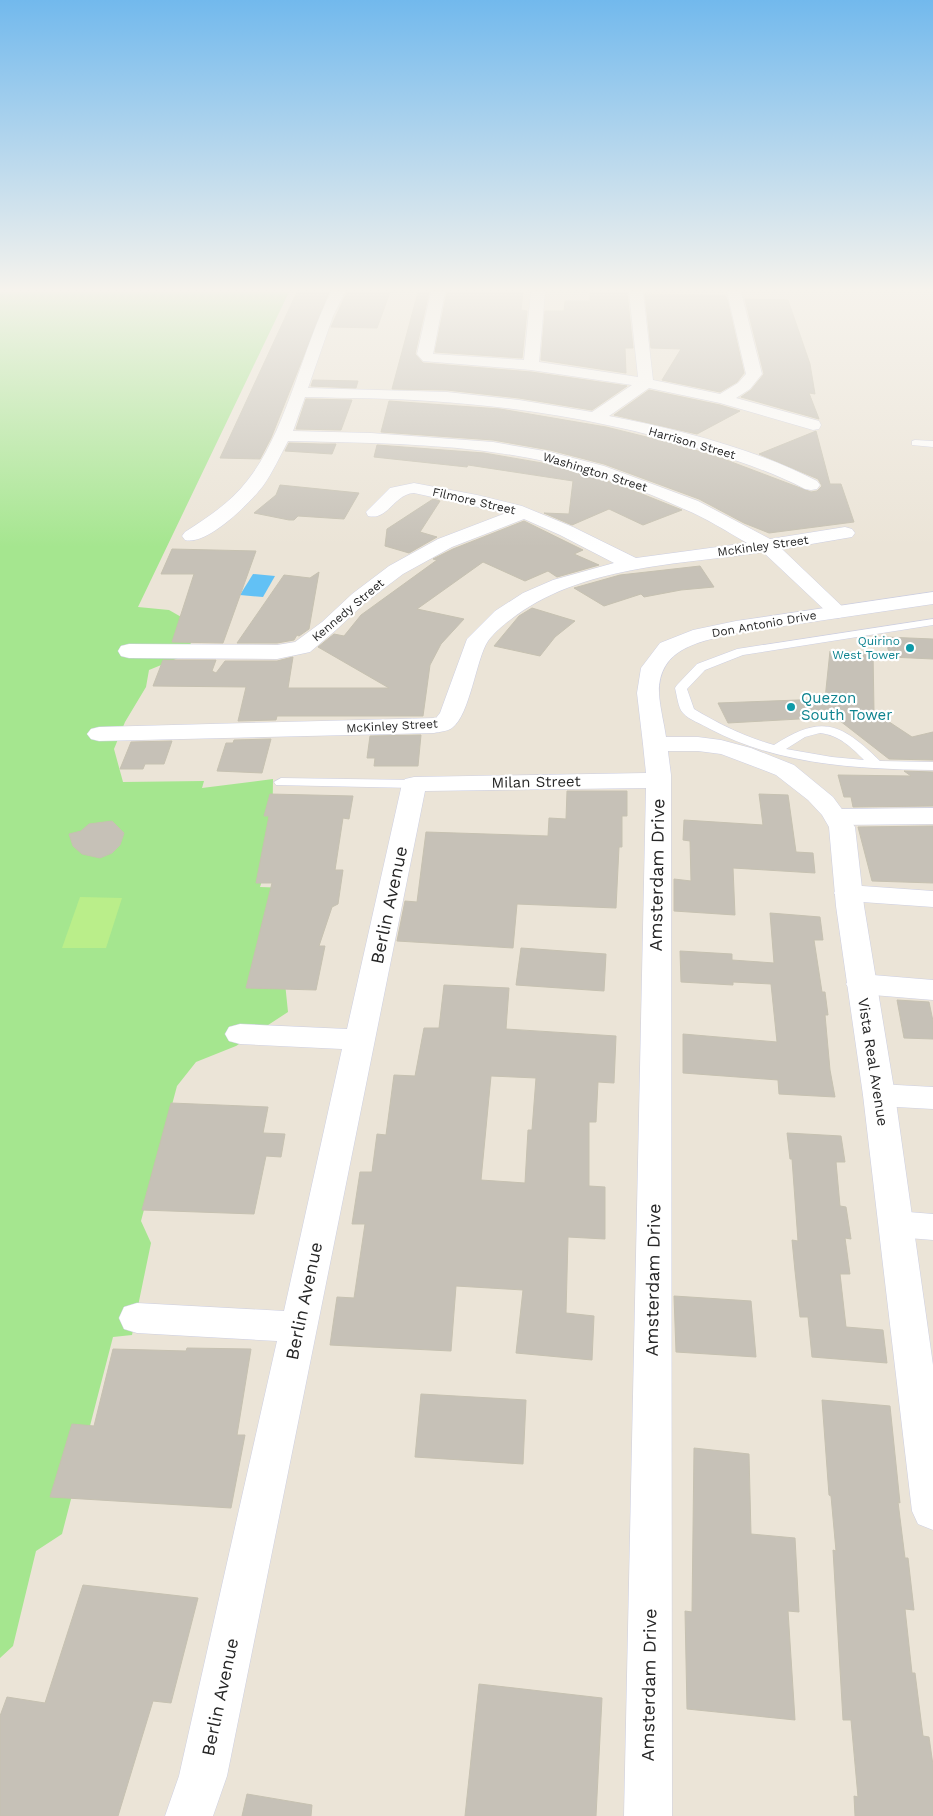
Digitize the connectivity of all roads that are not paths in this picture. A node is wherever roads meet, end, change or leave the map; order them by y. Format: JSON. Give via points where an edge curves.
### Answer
{"nodes":[{"id":1,"x":304,"y":377,"type":"edge"},
{"id":2,"x":604,"y":377,"type":"edge"},
{"id":3,"x":645,"y":377,"type":"edge"},
{"id":4,"x":752,"y":377,"type":"edge"},
{"id":5,"x":646,"y":383,"type":"junction"},
{"id":6,"x":299,"y":392,"type":"junction"},
{"id":7,"x":723,"y":399,"type":"junction"},
{"id":8,"x":596,"y":417,"type":"junction"},
{"id":9,"x":813,"y":425,"type":"dead end"},
{"id":10,"x":284,"y":436,"type":"junction"},
{"id":11,"x":915,"y":443,"type":"dead end"},
{"id":12,"x":933,"y":444,"type":"edge"},
{"id":13,"x":811,"y":484,"type":"dead end"},
{"id":14,"x":375,"y":512,"type":"dead end"},
{"id":15,"x":523,"y":513,"type":"junction"},
{"id":16,"x":844,"y":533,"type":"dead end"},
{"id":17,"x":192,"y":536,"type":"dead end"},
{"id":18,"x":768,"y":546,"type":"junction"},
{"id":19,"x":632,"y":564,"type":"junction"},
{"id":20,"x":933,"y":598,"type":"edge"},
{"id":21,"x":838,"y":612,"type":"junction"},
{"id":22,"x":933,"y":622,"type":"edge"},
{"id":23,"x":129,"y":651,"type":"dead end"},
{"id":24,"x":99,"y":734,"type":"dead end"},
{"id":25,"x":655,"y":744,"type":"junction"},
{"id":26,"x":775,"y":750,"type":"junction"},
{"id":27,"x":878,"y":766,"type":"junction"},
{"id":28,"x":933,"y":766,"type":"edge"},
{"id":29,"x":658,"y":780,"type":"junction"},
{"id":30,"x":281,"y":782,"type":"dead end"},
{"id":31,"x":414,"y":784,"type":"junction"},
{"id":32,"x":933,"y":816,"type":"edge"},
{"id":33,"x":838,"y":817,"type":"junction"},
{"id":34,"x":848,"y":894,"type":"junction"},
{"id":35,"x":933,"y":899,"type":"edge"},
{"id":36,"x":861,"y":984,"type":"junction"},
{"id":37,"x":933,"y":990,"type":"edge"},
{"id":38,"x":240,"y":1034,"type":"dead end"},
{"id":39,"x":360,"y":1040,"type":"junction"},
{"id":40,"x":878,"y":1095,"type":"junction"},
{"id":41,"x":933,"y":1098,"type":"edge"},
{"id":42,"x":896,"y":1224,"type":"junction"},
{"id":43,"x":933,"y":1227,"type":"edge"},
{"id":44,"x":137,"y":1318,"type":"dead end"},
{"id":45,"x":299,"y":1327,"type":"junction"},
{"id":46,"x":933,"y":1511,"type":"edge"},
{"id":47,"x":189,"y":1816,"type":"edge"},
{"id":48,"x":648,"y":1816,"type":"edge"}],
"edges":[{"from":1,"to":6,"type":"street"},
{"from":2,"to":5,"type":"street"},
{"from":3,"to":5,"type":"street"},
{"from":4,"to":7,"type":"street","via":[[744,386]]},
{"from":5,"to":7,"type":"street"},
{"from":5,"to":8,"type":"street"},
{"from":6,"to":8,"type":"street","name":"Harrison Street","via":[[445,397],[517,404]]},
{"from":6,"to":10,"type":"street"},
{"from":7,"to":9,"type":"street"},
{"from":8,"to":13,"type":"street","name":"Harrison Street","via":[[697,442]]},
{"from":10,"to":17,"type":"street","via":[[255,484],[225,514]]},
{"from":10,"to":18,"type":"street","name":"Washington Street","via":[[435,441],[550,457],[598,470],[691,505]]},
{"from":11,"to":12,"type":"lane"},
{"from":14,"to":15,"type":"street","name":"Filmore Street","via":[[405,487],[499,505]]},
{"from":15,"to":19,"type":"street","name":"Filmore Street","via":[[569,531]]},
{"from":15,"to":23,"type":"street","name":"Kennedy Street","via":[[445,543],[396,570],[302,647],[277,652]]},
{"from":16,"to":18,"type":"street","name":"McKinley Street"},
{"from":18,"to":19,"type":"street","name":"McKinley Street"},
{"from":18,"to":21,"type":"street","name":"Washington Street"},
{"from":19,"to":24,"type":"street","name":"McKinley Street","via":[[569,581],[524,600],[485,631],[478,639],[451,713],[444,723],[425,727]]},
{"from":20,"to":21,"type":"street","name":"Don Antonio Drive"},
{"from":21,"to":25,"type":"street","name":"Don Antonio Drive","via":[[736,627],[701,635],[668,648],[652,668],[648,693]]},
{"from":22,"to":26,"type":"lane","via":[[741,652],[701,668],[681,688],[688,711],[735,736]]},
{"from":25,"to":29,"type":"street","name":"Amsterdam Drive"},
{"from":25,"to":33,"type":"street","via":[[700,744],[751,755],[785,770]]},
{"from":26,"to":27,"type":"lane","via":[[828,762]]},
{"from":26,"to":27,"type":"lane","via":[[810,730],[823,730],[841,733]]},
{"from":27,"to":28,"type":"lane"},
{"from":29,"to":31,"type":"street","name":"Milan Street"},
{"from":29,"to":48,"type":"street","name":"Amsterdam Drive"},
{"from":30,"to":31,"type":"lane"},
{"from":31,"to":39,"type":"street","name":"Berlin Avenue"},
{"from":32,"to":33,"type":"street"},
{"from":33,"to":34,"type":"street","name":"Vista Real Avenue","via":[[842,827]]},
{"from":34,"to":35,"type":"street"},
{"from":34,"to":36,"type":"street","name":"Vista Real Avenue"},
{"from":36,"to":37,"type":"street"},
{"from":36,"to":40,"type":"street","name":"Vista Real Avenue"},
{"from":38,"to":39,"type":"street"},
{"from":39,"to":45,"type":"street","name":"Berlin Avenue"},
{"from":40,"to":41,"type":"street"},
{"from":40,"to":42,"type":"street","name":"Vista Real Avenue"},
{"from":42,"to":43,"type":"street"},
{"from":42,"to":46,"type":"street","name":"Vista Real Avenue"},
{"from":44,"to":45,"type":"street"},
{"from":45,"to":47,"type":"street","name":"Berlin Avenue","via":[[203,1776]]}]}
